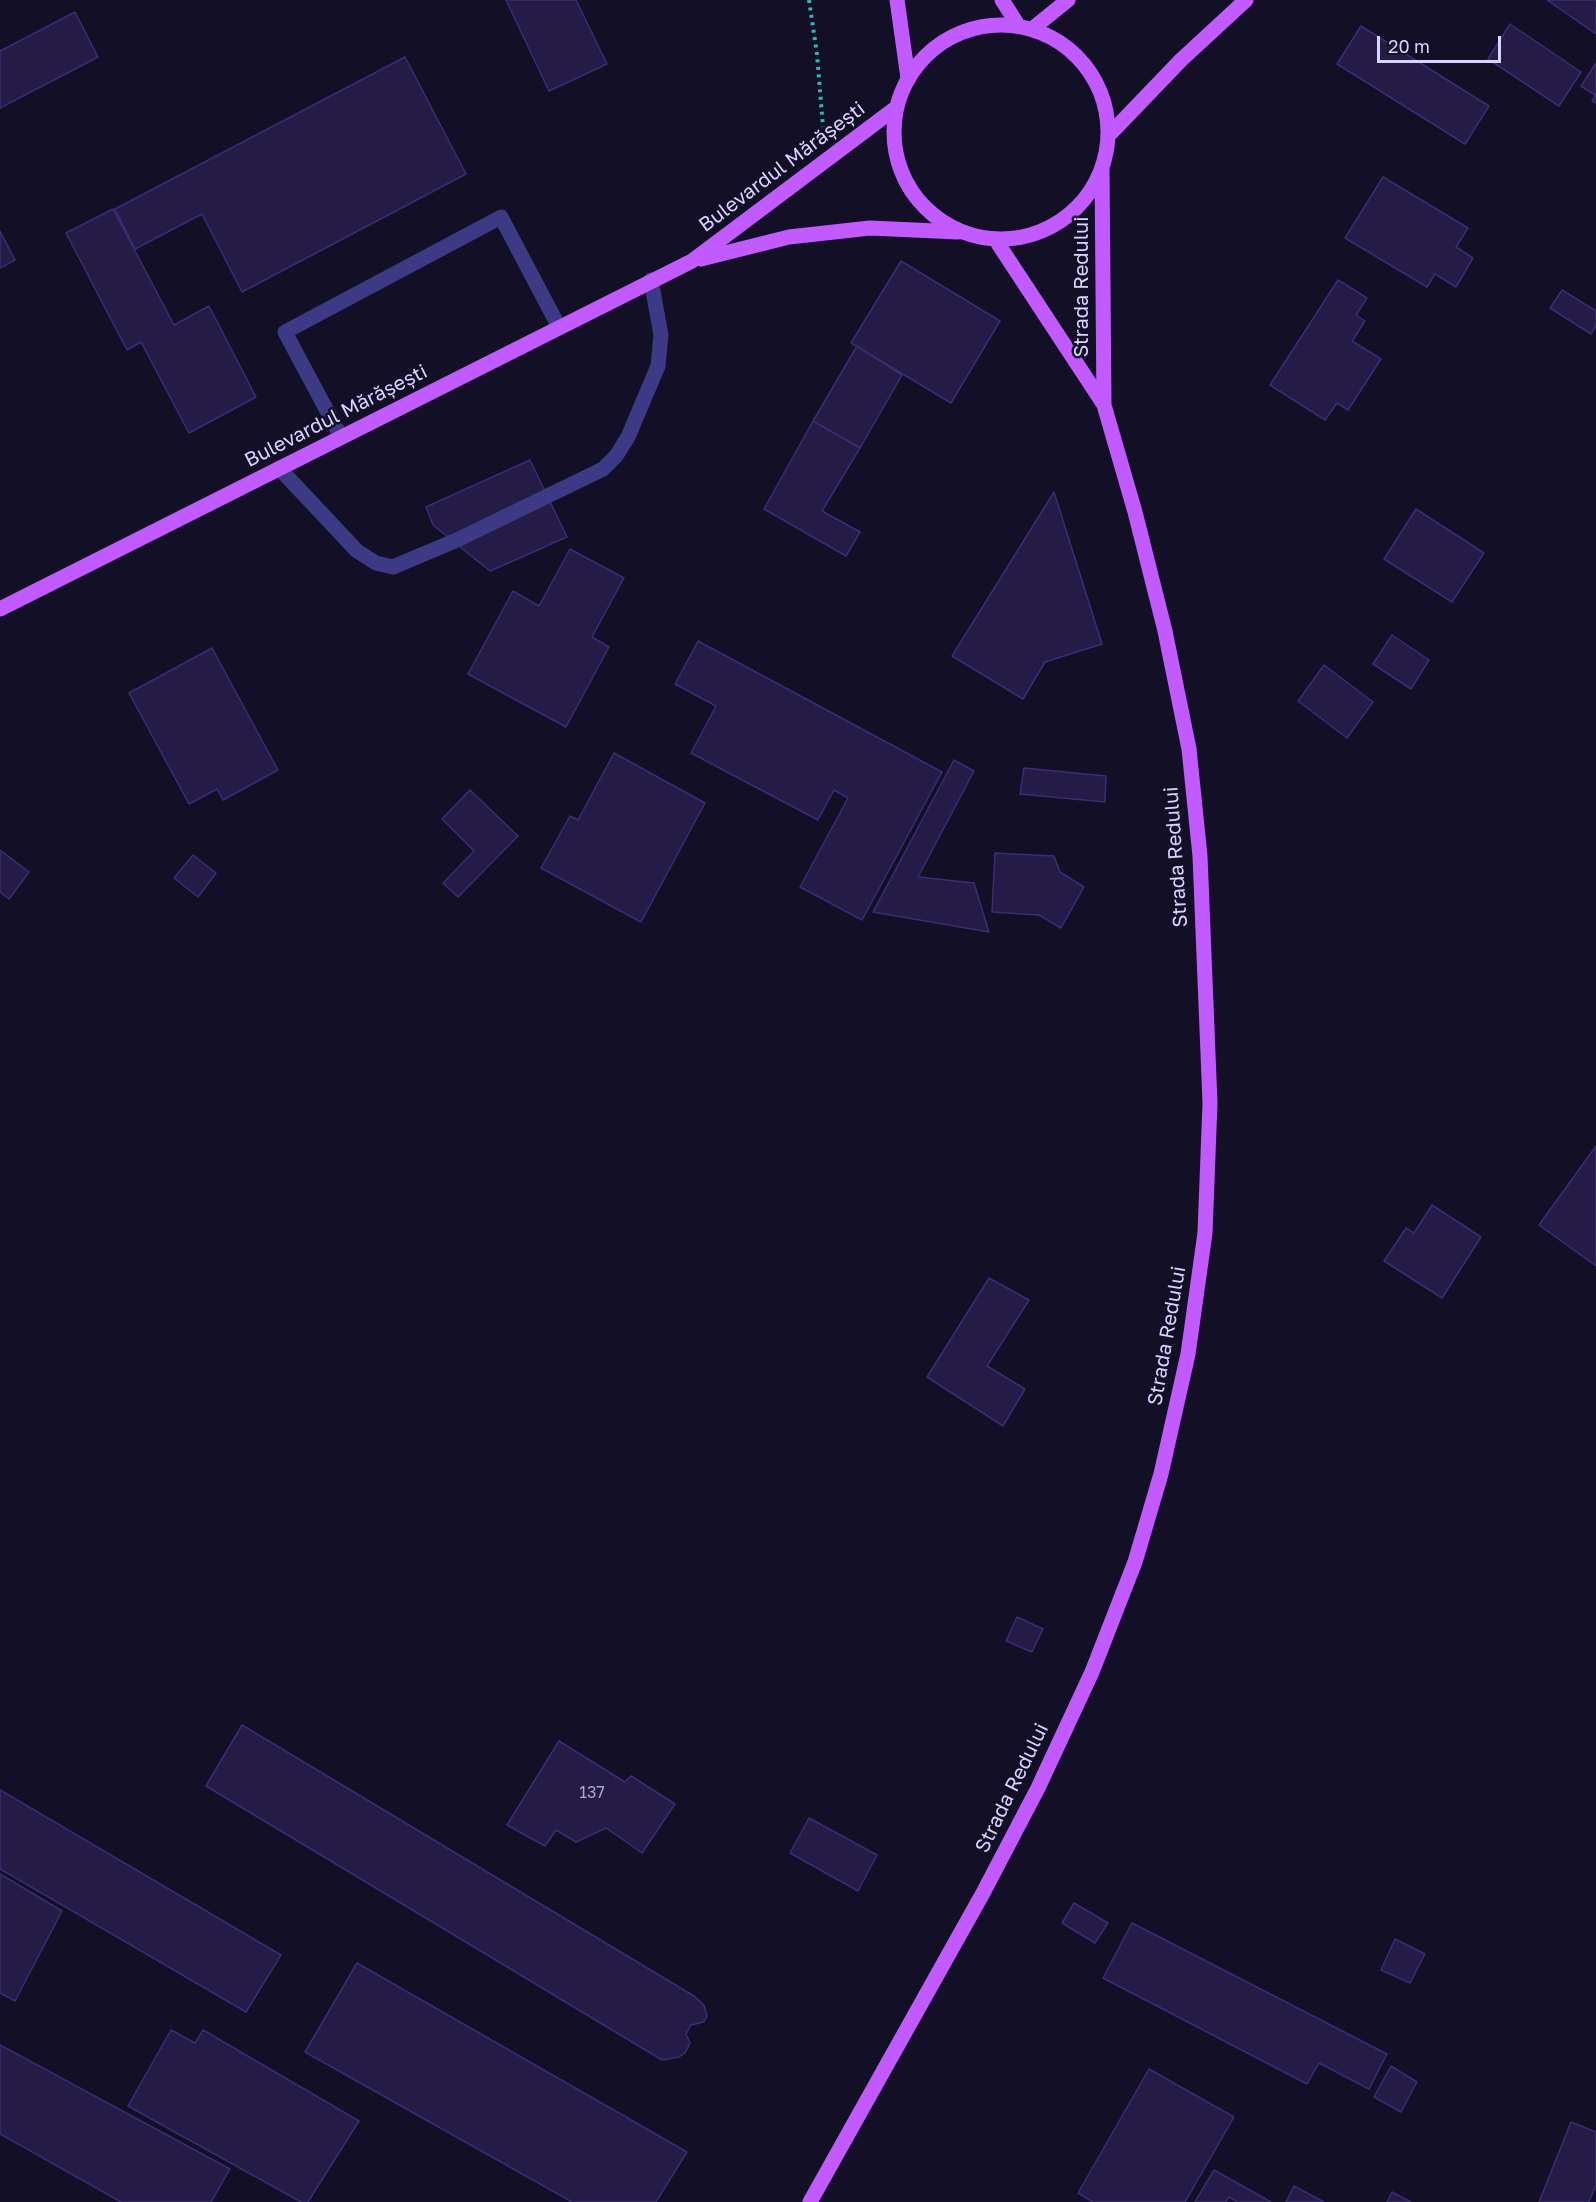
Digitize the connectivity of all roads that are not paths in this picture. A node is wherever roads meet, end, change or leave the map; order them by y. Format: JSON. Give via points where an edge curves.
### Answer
{"nodes":[{"id":1,"x":897,"y":0,"type":"edge"},
{"id":2,"x":1002,"y":0,"type":"edge"},
{"id":3,"x":1068,"y":0,"type":"edge"},
{"id":4,"x":1246,"y":0,"type":"edge"},
{"id":5,"x":1025,"y":27,"type":"junction"},
{"id":6,"x":908,"y":78,"type":"junction"},
{"id":7,"x":897,"y":107,"type":"junction"},
{"id":8,"x":1109,"y":135,"type":"junction"},
{"id":9,"x":1102,"y":169,"type":"junction"},
{"id":10,"x":962,"y":232,"type":"junction"},
{"id":11,"x":995,"y":239,"type":"junction"},
{"id":12,"x":692,"y":261,"type":"junction"},
{"id":13,"x":651,"y":280,"type":"junction"},
{"id":14,"x":559,"y":327,"type":"junction"},
{"id":15,"x":1104,"y":405,"type":"junction"},
{"id":16,"x":341,"y":437,"type":"junction"},
{"id":17,"x":279,"y":468,"type":"junction"},
{"id":18,"x":0,"y":609,"type":"edge"},
{"id":19,"x":810,"y":2202,"type":"edge"}],
"edges":[{"from":1,"to":6,"type":"main road"},
{"from":2,"to":5,"type":"main road"},
{"from":3,"to":5,"type":"main road"},
{"from":4,"to":8,"type":"main road","via":[[1180,60]]},
{"from":5,"to":6,"type":"main road","via":[[986,25],[955,34],[928,53]]},
{"from":5,"to":8,"type":"main road","via":[[1063,43],[1083,61],[1098,83],[1107,109]]},
{"from":6,"to":7,"type":"main road"},
{"from":7,"to":10,"type":"main road","via":[[894,137],[900,168],[914,195],[935,217]]},
{"from":7,"to":12,"type":"main road","name":"Bulevardul Mărășești"},
{"from":8,"to":9,"type":"main road"},
{"from":9,"to":11,"type":"main road","via":[[1086,199],[1060,222],[1029,236]]},
{"from":9,"to":15,"type":"main road","name":"Strada Redului"},
{"from":10,"to":11,"type":"main road"},
{"from":10,"to":12,"type":"main road","name":"Bulevardul Mărășești","via":[[870,228],[789,237]]},
{"from":11,"to":15,"type":"main road","name":"Strada Redului"},
{"from":12,"to":13,"type":"main road","name":"Bulevardul Mărășești"},
{"from":13,"to":14,"type":"main road","name":"Bulevardul Mărășești"},
{"from":13,"to":17,"type":"street","via":[[660,335],[658,366],[628,437],[603,469],[393,567],[376,563],[357,550]]},
{"from":14,"to":16,"type":"main road","name":"Bulevardul Mărășești"},
{"from":14,"to":16,"type":"street","via":[[501,217],[285,332]]},
{"from":15,"to":19,"type":"main road","name":"Strada Redului","via":[[1165,631],[1189,749],[1200,856],[1210,1103],[1205,1233],[1188,1354],[1161,1474],[1135,1562],[1092,1672],[983,1893]]},
{"from":16,"to":17,"type":"main road","name":"Bulevardul Mărășești"},
{"from":17,"to":18,"type":"main road","name":"Bulevardul Mărășești"}]}
